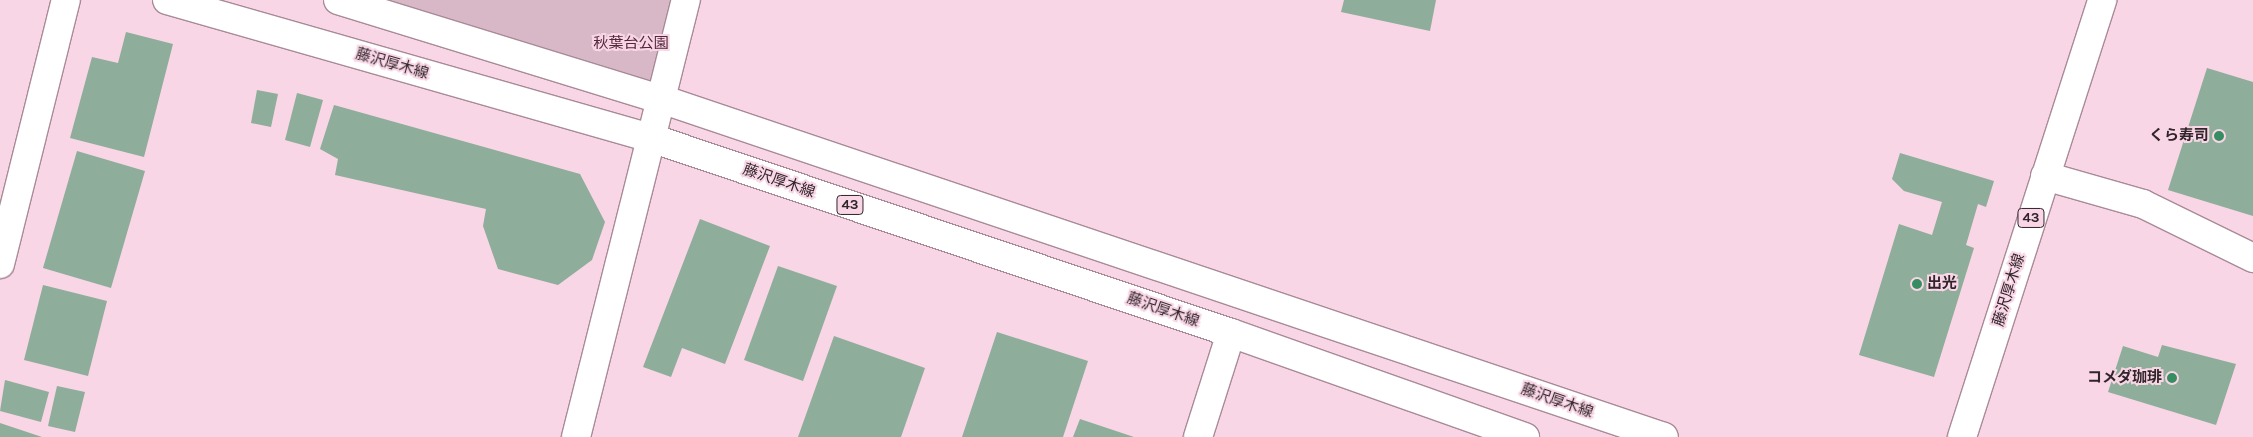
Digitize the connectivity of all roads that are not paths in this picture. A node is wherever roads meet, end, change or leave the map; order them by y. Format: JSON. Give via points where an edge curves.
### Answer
{"nodes":[{"id":1,"x":66,"y":0,"type":"edge"},
{"id":2,"x":167,"y":0,"type":"edge"},
{"id":3,"x":338,"y":0,"type":"edge"},
{"id":4,"x":686,"y":0,"type":"edge"},
{"id":5,"x":2102,"y":0,"type":"edge"},
{"id":6,"x":664,"y":100,"type":"junction"},
{"id":7,"x":654,"y":139,"type":"junction"},
{"id":8,"x":2044,"y":176,"type":"junction"},
{"id":9,"x":2253,"y":258,"type":"edge"},
{"id":10,"x":0,"y":264,"type":"edge"},
{"id":11,"x":1231,"y":333,"type":"junction"},
{"id":12,"x":576,"y":437,"type":"edge"},
{"id":13,"x":1198,"y":437,"type":"edge"},
{"id":14,"x":1525,"y":437,"type":"edge"},
{"id":15,"x":1664,"y":437,"type":"edge"},
{"id":16,"x":1962,"y":437,"type":"edge"}],
"edges":[{"from":1,"to":10,"type":"main road"},
{"from":2,"to":7,"type":"main road","name":"藤沢厚木線","number":"43"},
{"from":3,"to":6,"type":"main road","name":"藤沢厚木線"},
{"from":4,"to":6,"type":"main road"},
{"from":5,"to":8,"type":"main road","name":"藤沢厚木線","number":"43"},
{"from":6,"to":7,"type":"main road"},
{"from":6,"to":15,"type":"main road","name":"藤沢厚木線"},
{"from":7,"to":11,"type":"main road","name":"藤沢厚木線","number":"43"},
{"from":7,"to":12,"type":"main road"},
{"from":8,"to":9,"type":"main road","via":[[2143,204]]},
{"from":8,"to":16,"type":"main road","name":"藤沢厚木線","number":"43"},
{"from":11,"to":13,"type":"main road"},
{"from":11,"to":14,"type":"main road","name":"藤沢厚木線","number":"43"}]}
